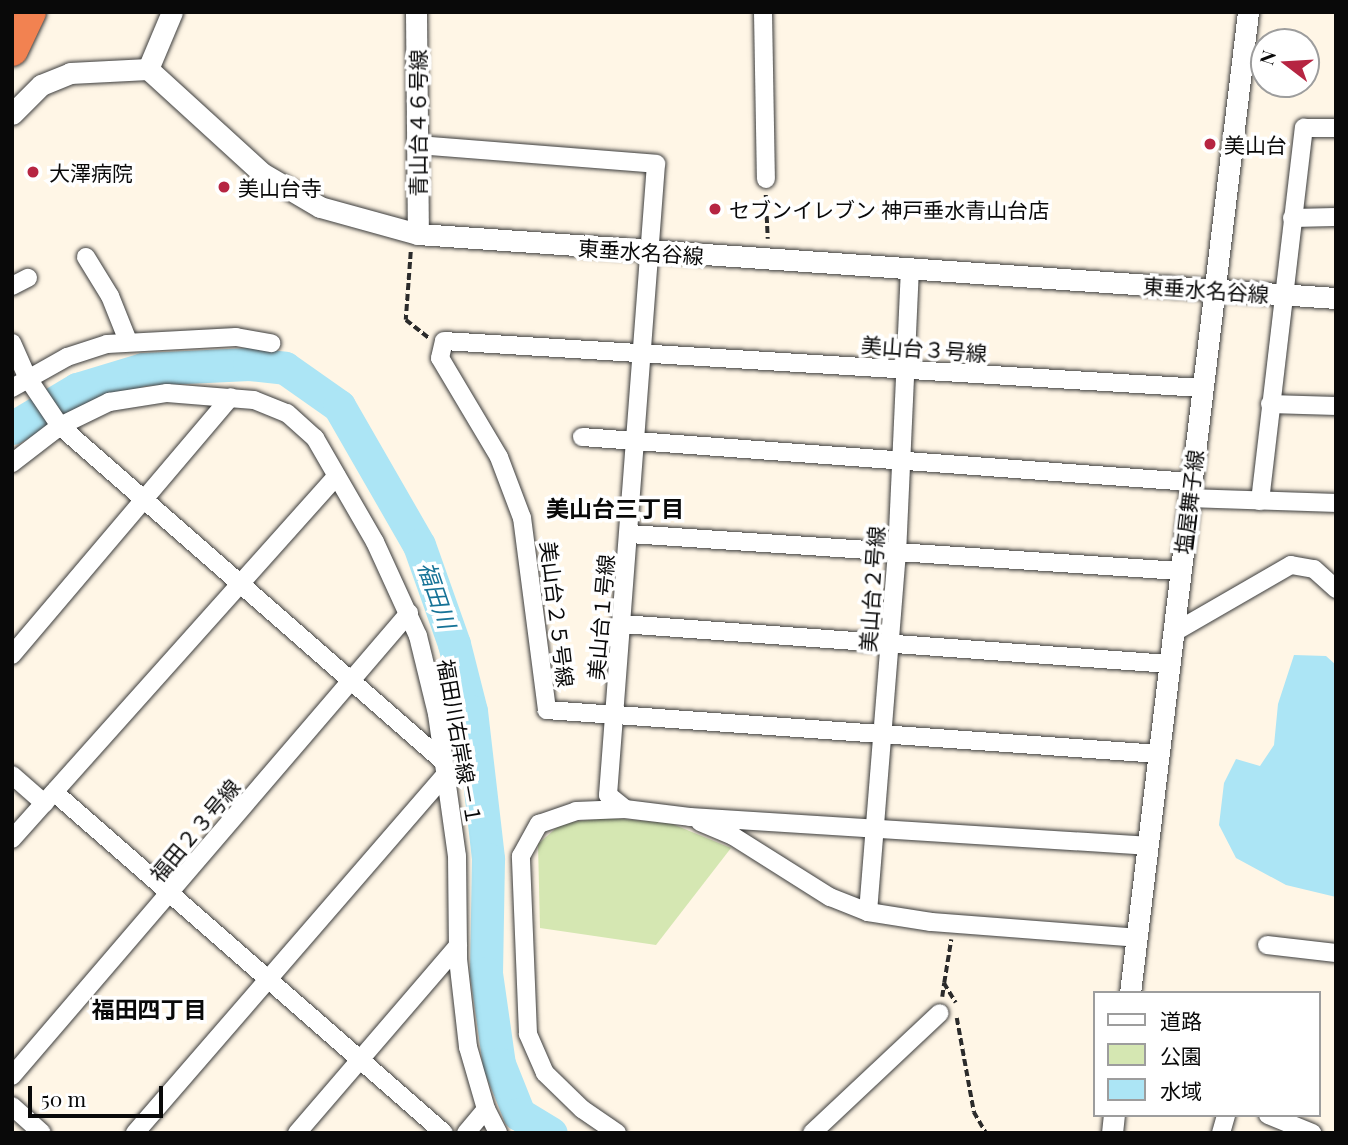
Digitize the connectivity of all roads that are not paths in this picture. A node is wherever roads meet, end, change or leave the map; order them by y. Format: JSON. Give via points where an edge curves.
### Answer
{"nodes":[{"id":1,"x":30,"y":12,"type":"edge"},
{"id":2,"x":172,"y":12,"type":"edge"},
{"id":3,"x":416,"y":12,"type":"edge"},
{"id":4,"x":763,"y":12,"type":"edge"},
{"id":5,"x":1248,"y":12,"type":"edge"},
{"id":6,"x":12,"y":50,"type":"edge"},
{"id":7,"x":148,"y":69,"type":"junction"},
{"id":8,"x":12,"y":114,"type":"edge"},
{"id":9,"x":1336,"y":128,"type":"edge"},
{"id":10,"x":417,"y":145,"type":"junction"},
{"id":11,"x":765,"y":178,"type":"road end"},
{"id":12,"x":1336,"y":217,"type":"edge"},
{"id":13,"x":1292,"y":218,"type":"junction"},
{"id":14,"x":415,"y":233,"type":"junction"},
{"id":15,"x":650,"y":253,"type":"junction"},
{"id":16,"x":86,"y":257,"type":"dead end"},
{"id":17,"x":910,"y":270,"type":"junction"},
{"id":18,"x":1214,"y":289,"type":"junction"},
{"id":19,"x":1282,"y":294,"type":"junction"},
{"id":20,"x":1336,"y":298,"type":"edge"},
{"id":21,"x":128,"y":341,"type":"junction"},
{"id":22,"x":12,"y":343,"type":"edge"},
{"id":23,"x":271,"y":343,"type":"dead end"},
{"id":24,"x":643,"y":351,"type":"junction"},
{"id":25,"x":908,"y":370,"type":"junction"},
{"id":26,"x":27,"y":377,"type":"junction"},
{"id":27,"x":12,"y":388,"type":"edge"},
{"id":28,"x":1202,"y":388,"type":"junction"},
{"id":29,"x":232,"y":397,"type":"junction"},
{"id":30,"x":1270,"y":404,"type":"junction"},
{"id":31,"x":1336,"y":406,"type":"edge"},
{"id":32,"x":60,"y":426,"type":"junction"},
{"id":33,"x":582,"y":437,"type":"dead end"},
{"id":34,"x":637,"y":442,"type":"junction"},
{"id":35,"x":902,"y":461,"type":"junction"},
{"id":36,"x":12,"y":463,"type":"edge"},
{"id":37,"x":337,"y":475,"type":"junction"},
{"id":38,"x":1190,"y":490,"type":"junction"},
{"id":39,"x":1260,"y":501,"type":"junction"},
{"id":40,"x":142,"y":502,"type":"junction"},
{"id":41,"x":1336,"y":503,"type":"edge"},
{"id":42,"x":630,"y":534,"type":"junction"},
{"id":43,"x":897,"y":554,"type":"junction"},
{"id":44,"x":1180,"y":571,"type":"junction"},
{"id":45,"x":239,"y":586,"type":"junction"},
{"id":46,"x":1336,"y":589,"type":"edge"},
{"id":47,"x":409,"y":613,"type":"junction"},
{"id":48,"x":622,"y":624,"type":"junction"},
{"id":49,"x":1173,"y":633,"type":"junction"},
{"id":50,"x":889,"y":646,"type":"junction"},
{"id":51,"x":12,"y":655,"type":"edge"},
{"id":52,"x":1169,"y":664,"type":"junction"},
{"id":53,"x":350,"y":681,"type":"junction"},
{"id":54,"x":614,"y":718,"type":"junction"},
{"id":55,"x":882,"y":735,"type":"junction"},
{"id":56,"x":1159,"y":754,"type":"junction"},
{"id":57,"x":445,"y":768,"type":"junction"},
{"id":58,"x":12,"y":775,"type":"edge"},
{"id":59,"x":49,"y":798,"type":"junction"},
{"id":60,"x":625,"y":809,"type":"junction"},
{"id":61,"x":690,"y":817,"type":"junction"},
{"id":62,"x":875,"y":827,"type":"junction"},
{"id":63,"x":12,"y":839,"type":"edge"},
{"id":64,"x":1147,"y":846,"type":"junction"},
{"id":65,"x":170,"y":893,"type":"junction"},
{"id":66,"x":868,"y":912,"type":"junction"},
{"id":67,"x":1137,"y":938,"type":"junction"},
{"id":68,"x":1267,"y":945,"type":"dead end"},
{"id":69,"x":458,"y":946,"type":"junction"},
{"id":70,"x":1336,"y":953,"type":"edge"},
{"id":71,"x":271,"y":980,"type":"junction"},
{"id":72,"x":1130,"y":991,"type":"edge"},
{"id":73,"x":940,"y":1013,"type":"road end"},
{"id":74,"x":360,"y":1059,"type":"junction"},
{"id":75,"x":12,"y":1076,"type":"edge"},
{"id":76,"x":12,"y":1106,"type":"edge"},
{"id":77,"x":486,"y":1109,"type":"junction"},
{"id":78,"x":1273,"y":1117,"type":"edge"},
{"id":79,"x":825,"y":1129,"type":"edge"},
{"id":80,"x":43,"y":1133,"type":"edge"},
{"id":81,"x":135,"y":1133,"type":"edge"},
{"id":82,"x":297,"y":1133,"type":"edge"},
{"id":83,"x":444,"y":1133,"type":"edge"},
{"id":84,"x":466,"y":1133,"type":"edge"},
{"id":85,"x":498,"y":1133,"type":"edge"},
{"id":86,"x":617,"y":1133,"type":"edge"},
{"id":87,"x":1312,"y":1133,"type":"edge"}],
"edges":[{"from":1,"to":6,"type":"highway"},
{"from":2,"to":7,"type":"street"},
{"from":3,"to":10,"type":"street","name":"青山台４６号線"},
{"from":4,"to":11,"type":"street"},
{"from":5,"to":18,"type":"street","name":"塩屋舞子線"},
{"from":7,"to":8,"type":"street","via":[[70,73],[41,85]]},
{"from":7,"to":14,"type":"street","name":"東垂水名谷線","via":[[262,173],[320,207]]},
{"from":9,"to":13,"type":"street","via":[[1304,128]]},
{"from":10,"to":14,"type":"street","name":"青山台４６号線"},
{"from":10,"to":15,"type":"street","name":"美山台１号線","via":[[656,164]]},
{"from":12,"to":13,"type":"street"},
{"from":13,"to":19,"type":"street"},
{"from":14,"to":15,"type":"street","name":"東垂水名谷線"},
{"from":15,"to":17,"type":"street","name":"東垂水名谷線"},
{"from":15,"to":24,"type":"street","name":"美山台１号線"},
{"from":16,"to":21,"type":"street","via":[[110,296]]},
{"from":17,"to":18,"type":"street","name":"東垂水名谷線"},
{"from":17,"to":25,"type":"street","name":"美山台２号線"},
{"from":18,"to":19,"type":"street","name":"東垂水名谷線"},
{"from":18,"to":28,"type":"street","name":"塩屋舞子線"},
{"from":19,"to":20,"type":"street","name":"東垂水名谷線"},
{"from":19,"to":30,"type":"street"},
{"from":21,"to":23,"type":"street","via":[[236,337]]},
{"from":21,"to":26,"type":"street","via":[[68,357]]},
{"from":22,"to":26,"type":"street"},
{"from":24,"to":25,"type":"street","name":"美山台３号線"},
{"from":24,"to":34,"type":"street","name":"美山台１号線"},
{"from":24,"to":54,"type":"street","name":"美山台２５号線","via":[[444,341],[440,358],[499,457],[522,518],[547,710]]},
{"from":25,"to":28,"type":"street","name":"美山台３号線"},
{"from":25,"to":35,"type":"street","name":"美山台２号線"},
{"from":26,"to":27,"type":"street"},
{"from":26,"to":32,"type":"street"},
{"from":28,"to":38,"type":"street","name":"塩屋舞子線"},
{"from":29,"to":32,"type":"street","name":"福田川右岸線－１","via":[[167,393],[108,401]]},
{"from":29,"to":37,"type":"street","name":"福田川右岸線－１","via":[[287,413],[314,438]]},
{"from":29,"to":40,"type":"street"},
{"from":30,"to":31,"type":"street"},
{"from":30,"to":39,"type":"street"},
{"from":32,"to":36,"type":"street","name":"福田川右岸線－１"},
{"from":32,"to":40,"type":"street"},
{"from":33,"to":34,"type":"street"},
{"from":34,"to":35,"type":"street"},
{"from":34,"to":42,"type":"street","name":"美山台１号線"},
{"from":35,"to":38,"type":"street"},
{"from":35,"to":43,"type":"street","name":"美山台２号線"},
{"from":37,"to":45,"type":"street"},
{"from":37,"to":47,"type":"street","name":"福田川右岸線－１"},
{"from":38,"to":39,"type":"street"},
{"from":38,"to":44,"type":"street","name":"塩屋舞子線"},
{"from":39,"to":41,"type":"street"},
{"from":40,"to":45,"type":"street"},
{"from":40,"to":51,"type":"street"},
{"from":42,"to":43,"type":"street"},
{"from":42,"to":48,"type":"street","name":"美山台１号線"},
{"from":43,"to":44,"type":"street"},
{"from":43,"to":50,"type":"street","name":"美山台２号線"},
{"from":44,"to":49,"type":"street","name":"塩屋舞子線"},
{"from":45,"to":53,"type":"street"},
{"from":45,"to":59,"type":"street"},
{"from":46,"to":49,"type":"street","via":[[1314,569],[1290,565]]},
{"from":47,"to":53,"type":"street","name":"福田２３号線"},
{"from":47,"to":57,"type":"street","name":"福田川右岸線－１","via":[[437,714]]},
{"from":48,"to":50,"type":"street"},
{"from":48,"to":54,"type":"street","name":"美山台１号線"},
{"from":49,"to":52,"type":"street","name":"塩屋舞子線"},
{"from":50,"to":52,"type":"street"},
{"from":50,"to":55,"type":"street","name":"美山台２号線"},
{"from":52,"to":56,"type":"street","name":"塩屋舞子線"},
{"from":53,"to":57,"type":"street"},
{"from":53,"to":65,"type":"street","name":"福田２３号線"},
{"from":54,"to":55,"type":"street"},
{"from":54,"to":60,"type":"street","name":"美山台１号線","via":[[608,795]]},
{"from":55,"to":56,"type":"street"},
{"from":55,"to":62,"type":"street","name":"美山台２号線"},
{"from":56,"to":64,"type":"street","name":"塩屋舞子線"},
{"from":57,"to":69,"type":"street","name":"福田川右岸線－１","via":[[457,856]]},
{"from":57,"to":71,"type":"street"},
{"from":58,"to":59,"type":"street"},
{"from":59,"to":63,"type":"street"},
{"from":59,"to":65,"type":"street"},
{"from":60,"to":61,"type":"street"},
{"from":60,"to":86,"type":"street","via":[[576,811],[539,824],[521,856],[528,1034],[545,1073],[582,1109]]},
{"from":61,"to":62,"type":"street"},
{"from":61,"to":66,"type":"street","via":[[733,836],[830,897]]},
{"from":62,"to":64,"type":"street"},
{"from":62,"to":66,"type":"street","name":"美山台２号線"},
{"from":64,"to":67,"type":"street","name":"塩屋舞子線"},
{"from":65,"to":71,"type":"street"},
{"from":65,"to":75,"type":"street","name":"福田２３号線"},
{"from":66,"to":67,"type":"street","via":[[953,924]]},
{"from":67,"to":72,"type":"street","name":"塩屋舞子線"},
{"from":68,"to":70,"type":"street"},
{"from":69,"to":74,"type":"street"},
{"from":69,"to":77,"type":"street","name":"福田川右岸線－１","via":[[468,1047]]},
{"from":71,"to":74,"type":"street"},
{"from":71,"to":81,"type":"street"},
{"from":73,"to":79,"type":"street"},
{"from":74,"to":82,"type":"street"},
{"from":74,"to":83,"type":"street"},
{"from":76,"to":80,"type":"street"},
{"from":77,"to":84,"type":"street"},
{"from":77,"to":85,"type":"street","name":"福田川右岸線－１"},
{"from":78,"to":87,"type":"street"}]}
